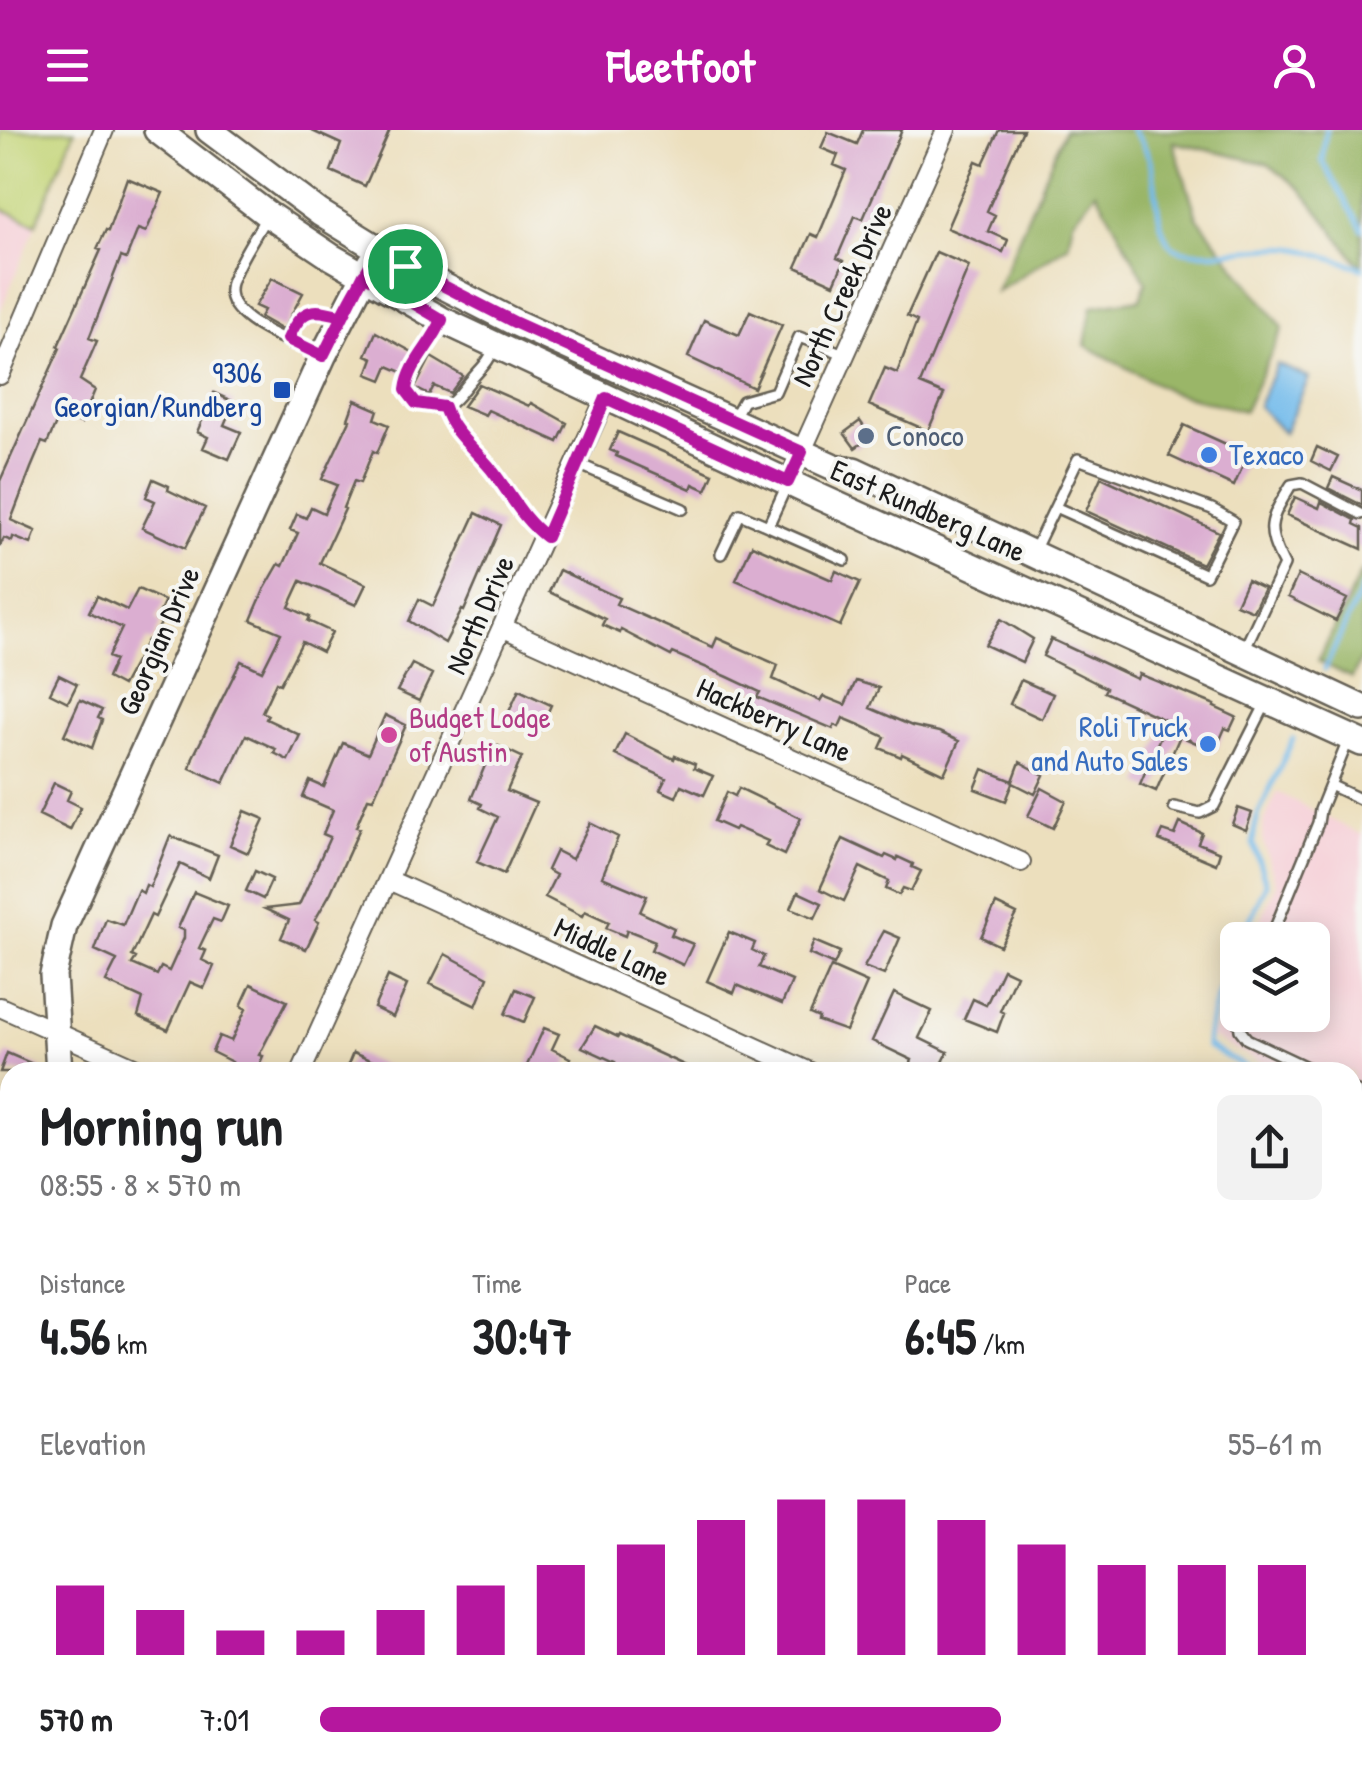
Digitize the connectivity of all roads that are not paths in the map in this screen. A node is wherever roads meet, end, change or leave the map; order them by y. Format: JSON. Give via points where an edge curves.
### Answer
{"nodes":[{"id":1,"x":104,"y":130,"type":"edge"},
{"id":2,"x":157,"y":130,"type":"edge"},
{"id":3,"x":209,"y":130,"type":"edge"},
{"id":4,"x":946,"y":130,"type":"edge"},
{"id":5,"x":267,"y":214,"type":"junction"},
{"id":6,"x":379,"y":250,"type":"junction"},
{"id":7,"x":364,"y":274,"type":"junction"},
{"id":8,"x":342,"y":316,"type":"junction"},
{"id":9,"x":442,"y":320,"type":"junction"},
{"id":10,"x":288,"y":339,"type":"junction"},
{"id":11,"x":496,"y":346,"type":"junction"},
{"id":12,"x":844,"y":354,"type":"junction"},
{"id":13,"x":323,"y":356,"type":"junction"},
{"id":14,"x":0,"y":375,"type":"edge"},
{"id":15,"x":606,"y":398,"type":"junction"},
{"id":16,"x":444,"y":407,"type":"junction"},
{"id":17,"x":732,"y":421,"type":"junction"},
{"id":18,"x":802,"y":452,"type":"junction"},
{"id":19,"x":578,"y":464,"type":"junction"},
{"id":20,"x":788,"y":482,"type":"junction"},
{"id":21,"x":1055,"y":507,"type":"junction"},
{"id":22,"x":683,"y":509,"type":"dead end"},
{"id":23,"x":1361,"y":514,"type":"edge"},
{"id":24,"x":768,"y":526,"type":"junction"},
{"id":25,"x":546,"y":537,"type":"junction"},
{"id":26,"x":721,"y":554,"type":"dead end"},
{"id":27,"x":1033,"y":554,"type":"junction"},
{"id":28,"x":846,"y":560,"type":"dead end"},
{"id":29,"x":1017,"y":587,"type":"junction"},
{"id":30,"x":504,"y":628,"type":"junction"},
{"id":31,"x":1243,"y":652,"type":"junction"},
{"id":32,"x":1267,"y":700,"type":"junction"},
{"id":33,"x":1362,"y":708,"type":"edge"},
{"id":34,"x":1356,"y":740,"type":"edge"},
{"id":35,"x":1330,"y":785,"type":"junction"},
{"id":36,"x":1362,"y":800,"type":"edge"},
{"id":37,"x":1174,"y":807,"type":"dead end"},
{"id":38,"x":1021,"y":862,"type":"dead end"},
{"id":39,"x":390,"y":881,"type":"junction"},
{"id":40,"x":1277,"y":922,"type":"edge"},
{"id":41,"x":0,"y":1007,"type":"edge"},
{"id":42,"x":1242,"y":1032,"type":"edge"},
{"id":43,"x":58,"y":1034,"type":"junction"},
{"id":44,"x":59,"y":1062,"type":"edge"},
{"id":45,"x":122,"y":1062,"type":"edge"},
{"id":46,"x":307,"y":1062,"type":"edge"},
{"id":47,"x":788,"y":1062,"type":"edge"},
{"id":48,"x":1296,"y":1062,"type":"edge"}],
"edges":[{"from":1,"to":14,"type":"street"},
{"from":2,"to":5,"type":"main road","name":"East Rundberg Lane"},
{"from":3,"to":6,"type":"main road","name":"East Rundberg Lane"},
{"from":4,"to":12,"type":"street","name":"North Creek Drive"},
{"from":5,"to":7,"type":"main road","name":"East Rundberg Lane"},
{"from":5,"to":10,"type":"lane","via":[[230,294],[247,320]]},
{"from":6,"to":7,"type":"main road","name":"Georgian Drive"},
{"from":6,"to":17,"type":"main road","name":"East Rundberg Lane","via":[[516,323]]},
{"from":7,"to":8,"type":"main road","name":"Georgian Drive"},
{"from":7,"to":9,"type":"main road","name":"East Rundberg Lane"},
{"from":8,"to":10,"type":"lane","via":[[304,313]]},
{"from":8,"to":13,"type":"main road","name":"Georgian Drive"},
{"from":9,"to":11,"type":"main road","name":"East Rundberg Lane"},
{"from":9,"to":16,"type":"lane","via":[[406,385],[414,402]]},
{"from":10,"to":13,"type":"lane"},
{"from":11,"to":15,"type":"main road","name":"East Rundberg Lane"},
{"from":11,"to":16,"type":"lane","via":[[460,397]]},
{"from":12,"to":17,"type":"lane","via":[[798,337],[774,392],[743,401]]},
{"from":12,"to":18,"type":"street","name":"North Creek Drive"},
{"from":13,"to":43,"type":"main road","name":"Georgian Drive","via":[[64,926],[53,974]]},
{"from":15,"to":19,"type":"street","name":"North Drive"},
{"from":15,"to":20,"type":"main road","name":"East Rundberg Lane"},
{"from":16,"to":25,"type":"lane","via":[[450,426],[492,470],[528,524]]},
{"from":17,"to":18,"type":"main road","name":"East Rundberg Lane"},
{"from":18,"to":20,"type":"street","name":"North Creek Drive"},
{"from":18,"to":27,"type":"main road","name":"East Rundberg Lane"},
{"from":19,"to":22,"type":"lane"},
{"from":19,"to":25,"type":"street","name":"North Drive"},
{"from":20,"to":24,"type":"lane"},
{"from":20,"to":29,"type":"main road","name":"East Rundberg Lane"},
{"from":21,"to":21,"type":"lane","via":[[1078,458],[1233,522],[1206,575]]},
{"from":21,"to":27,"type":"lane"},
{"from":23,"to":31,"type":"lane","via":[[1302,482],[1290,485],[1272,516],[1270,538],[1284,565]]},
{"from":24,"to":26,"type":"lane","via":[[740,514]]},
{"from":24,"to":28,"type":"lane"},
{"from":25,"to":30,"type":"street","name":"North Drive"},
{"from":27,"to":29,"type":"main road"},
{"from":27,"to":31,"type":"main road","name":"East Rundberg Lane"},
{"from":29,"to":32,"type":"main road","name":"East Rundberg Lane"},
{"from":30,"to":38,"type":"street","name":"Hackberry Lane"},
{"from":30,"to":39,"type":"street","name":"North Drive"},
{"from":31,"to":33,"type":"main road","name":"East Rundberg Lane"},
{"from":32,"to":34,"type":"main road","name":"East Rundberg Lane"},
{"from":32,"to":37,"type":"lane","via":[[1214,806],[1200,813]]},
{"from":34,"to":35,"type":"lane"},
{"from":35,"to":36,"type":"lane"},
{"from":35,"to":40,"type":"lane"},
{"from":39,"to":46,"type":"street","name":"North Drive"},
{"from":39,"to":47,"type":"street","name":"Middle Lane"},
{"from":41,"to":43,"type":"street"},
{"from":42,"to":48,"type":"lane"},
{"from":43,"to":44,"type":"main road","name":"Georgian Drive"},
{"from":43,"to":45,"type":"street"}]}
